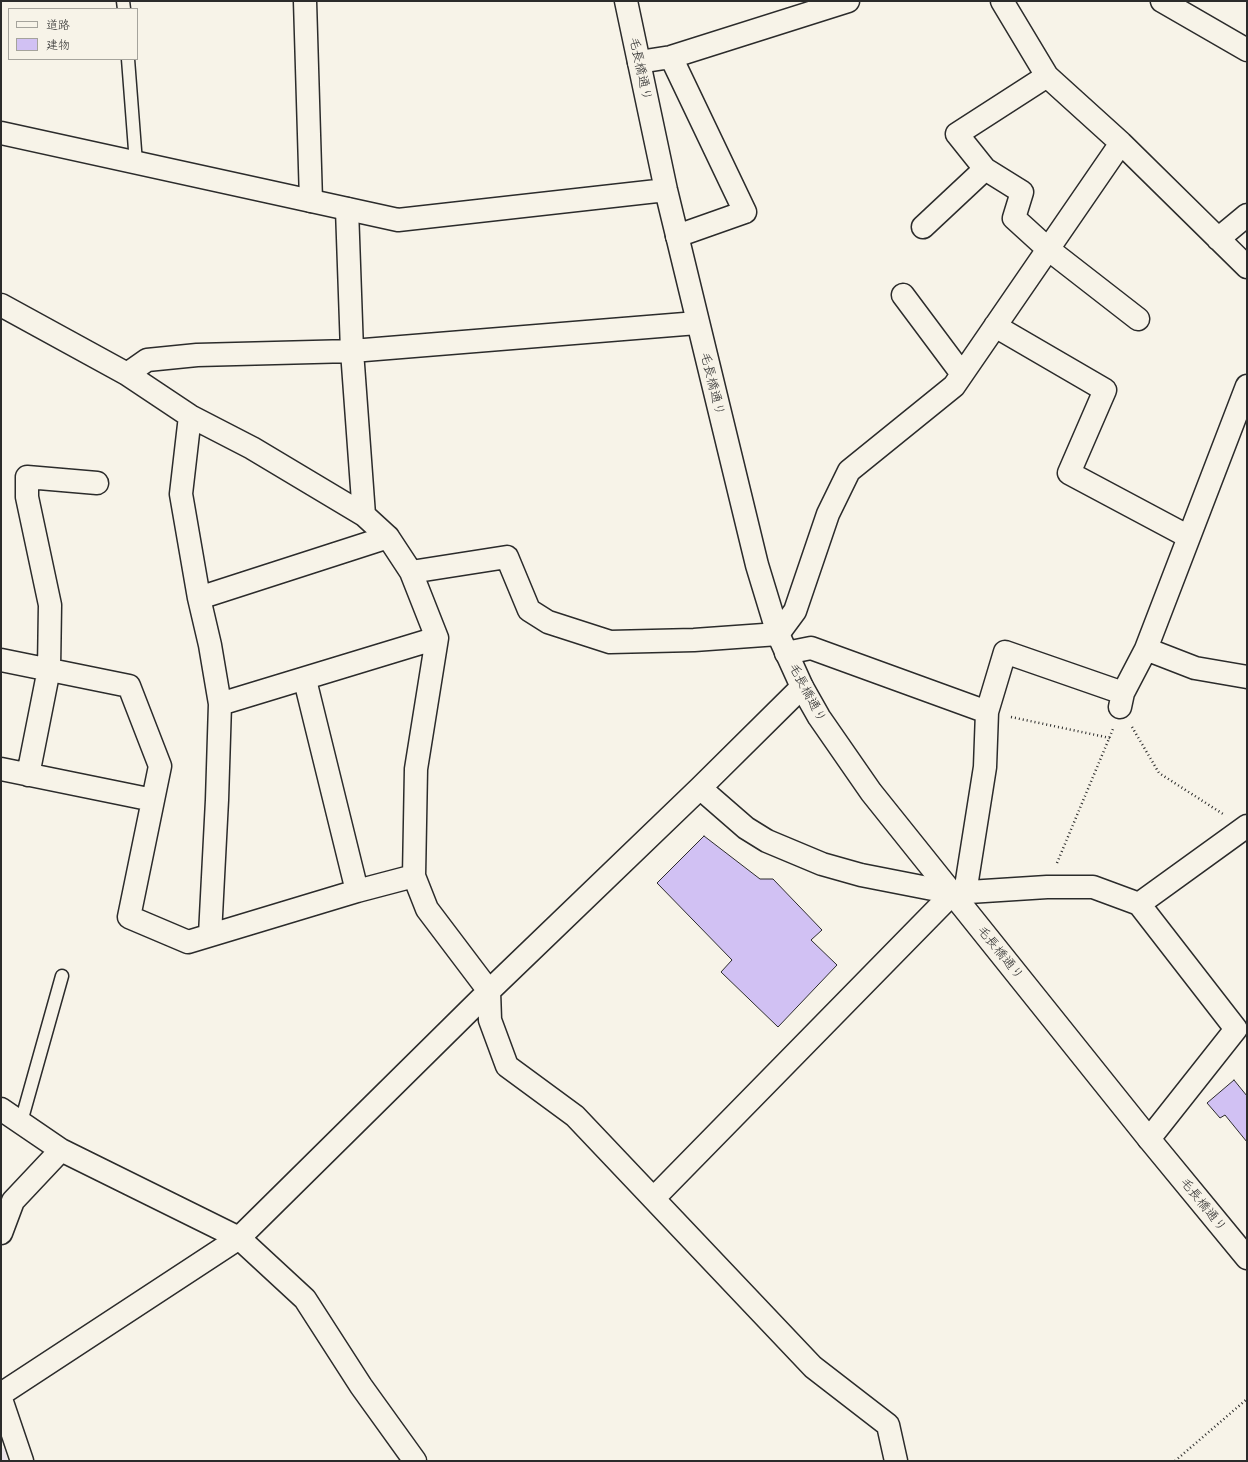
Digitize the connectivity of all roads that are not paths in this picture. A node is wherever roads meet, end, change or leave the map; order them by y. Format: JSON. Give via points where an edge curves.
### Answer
{"nodes":[{"id":1,"x":304,"y":1,"type":"edge"},
{"id":2,"x":626,"y":1,"type":"edge"},
{"id":3,"x":848,"y":1,"type":"edge"},
{"id":4,"x":1002,"y":1,"type":"edge"},
{"id":5,"x":1162,"y":1,"type":"edge"},
{"id":6,"x":1247,"y":50,"type":"edge"},
{"id":7,"x":671,"y":56,"type":"junction"},
{"id":8,"x":128,"y":60,"type":"edge"},
{"id":9,"x":639,"y":62,"type":"junction"},
{"id":10,"x":1047,"y":76,"type":"junction"},
{"id":11,"x":1,"y":133,"type":"edge"},
{"id":12,"x":1121,"y":143,"type":"junction"},
{"id":13,"x":136,"y":163,"type":"junction"},
{"id":14,"x":985,"y":169,"type":"junction"},
{"id":15,"x":666,"y":190,"type":"junction"},
{"id":16,"x":311,"y":201,"type":"junction"},
{"id":17,"x":346,"y":209,"type":"junction"},
{"id":18,"x":1247,"y":215,"type":"edge"},
{"id":19,"x":923,"y":227,"type":"dead end"},
{"id":20,"x":677,"y":236,"type":"junction"},
{"id":21,"x":1218,"y":238,"type":"junction"},
{"id":22,"x":1048,"y":249,"type":"junction"},
{"id":23,"x":1247,"y":267,"type":"edge"},
{"id":24,"x":903,"y":295,"type":"dead end"},
{"id":25,"x":1,"y":305,"type":"edge"},
{"id":26,"x":1138,"y":319,"type":"dead end"},
{"id":27,"x":697,"y":323,"type":"junction"},
{"id":28,"x":995,"y":326,"type":"junction"},
{"id":29,"x":352,"y":350,"type":"junction"},
{"id":30,"x":127,"y":374,"type":"junction"},
{"id":31,"x":962,"y":374,"type":"junction"},
{"id":32,"x":1247,"y":386,"type":"edge"},
{"id":33,"x":190,"y":416,"type":"junction"},
{"id":34,"x":97,"y":483,"type":"dead end"},
{"id":35,"x":364,"y":515,"type":"junction"},
{"id":36,"x":388,"y":536,"type":"junction"},
{"id":37,"x":1189,"y":537,"type":"junction"},
{"id":38,"x":411,"y":572,"type":"junction"},
{"id":39,"x":199,"y":598,"type":"junction"},
{"id":40,"x":437,"y":638,"type":"junction"},
{"id":41,"x":782,"y":643,"type":"junction"},
{"id":42,"x":1146,"y":648,"type":"junction"},
{"id":43,"x":1,"y":660,"type":"edge"},
{"id":44,"x":49,"y":669,"type":"junction"},
{"id":45,"x":1247,"y":677,"type":"edge"},
{"id":46,"x":305,"y":680,"type":"junction"},
{"id":47,"x":802,"y":687,"type":"junction"},
{"id":48,"x":220,"y":704,"type":"junction"},
{"id":49,"x":987,"y":712,"type":"junction"},
{"id":50,"x":1,"y":769,"type":"edge"},
{"id":51,"x":28,"y":775,"type":"junction"},
{"id":52,"x":700,"y":788,"type":"junction"},
{"id":53,"x":152,"y":800,"type":"junction"},
{"id":54,"x":1245,"y":826,"type":"edge"},
{"id":55,"x":414,"y":876,"type":"junction"},
{"id":56,"x":357,"y":890,"type":"junction"},
{"id":57,"x":959,"y":893,"type":"junction"},
{"id":58,"x":1139,"y":904,"type":"junction"},
{"id":59,"x":210,"y":935,"type":"junction"},
{"id":60,"x":62,"y":976,"type":"dead end"},
{"id":61,"x":489,"y":991,"type":"junction"},
{"id":62,"x":1242,"y":1034,"type":"edge"},
{"id":63,"x":1,"y":1109,"type":"edge"},
{"id":64,"x":21,"y":1122,"type":"junction"},
{"id":65,"x":1149,"y":1139,"type":"junction"},
{"id":66,"x":61,"y":1150,"type":"junction"},
{"id":67,"x":654,"y":1198,"type":"junction"},
{"id":68,"x":1,"y":1233,"type":"edge"},
{"id":69,"x":240,"y":1238,"type":"junction"},
{"id":70,"x":1247,"y":1258,"type":"edge"},
{"id":71,"x":1,"y":1394,"type":"edge"},
{"id":72,"x":1,"y":1399,"type":"edge"},
{"id":73,"x":22,"y":1461,"type":"edge"},
{"id":74,"x":415,"y":1461,"type":"edge"},
{"id":75,"x":896,"y":1461,"type":"edge"}],
"edges":[{"from":1,"to":16,"type":"street"},
{"from":2,"to":9,"type":"street","name":"毛長橋通り"},
{"from":3,"to":7,"type":"street"},
{"from":4,"to":10,"type":"street"},
{"from":5,"to":6,"type":"street"},
{"from":7,"to":9,"type":"street"},
{"from":7,"to":20,"type":"street","via":[[745,212]]},
{"from":8,"to":13,"type":"lane"},
{"from":9,"to":15,"type":"street","name":"毛長橋通り"},
{"from":10,"to":12,"type":"street"},
{"from":10,"to":14,"type":"street","via":[[957,134]]},
{"from":11,"to":13,"type":"street"},
{"from":12,"to":21,"type":"street"},
{"from":12,"to":22,"type":"street"},
{"from":13,"to":16,"type":"street"},
{"from":14,"to":19,"type":"street"},
{"from":14,"to":22,"type":"street","via":[[1022,192],[1014,218]]},
{"from":15,"to":17,"type":"street","via":[[398,220]]},
{"from":15,"to":20,"type":"street","name":"毛長橋通り"},
{"from":16,"to":17,"type":"street"},
{"from":17,"to":29,"type":"street"},
{"from":18,"to":21,"type":"street"},
{"from":20,"to":27,"type":"street","name":"毛長橋通り"},
{"from":21,"to":23,"type":"street"},
{"from":22,"to":26,"type":"street"},
{"from":22,"to":28,"type":"street"},
{"from":24,"to":31,"type":"street"},
{"from":25,"to":30,"type":"street"},
{"from":27,"to":29,"type":"street"},
{"from":27,"to":41,"type":"street","name":"毛長橋通り","via":[[757,565]]},
{"from":28,"to":31,"type":"street"},
{"from":28,"to":37,"type":"street","via":[[1105,390],[1068,473]]},
{"from":29,"to":30,"type":"street","via":[[197,354],[147,360]]},
{"from":29,"to":35,"type":"street"},
{"from":30,"to":33,"type":"street"},
{"from":31,"to":41,"type":"street","via":[[954,386],[849,471],[828,514]]},
{"from":32,"to":37,"type":"street"},
{"from":33,"to":35,"type":"street","via":[[252,448]]},
{"from":33,"to":39,"type":"street","via":[[181,494]]},
{"from":34,"to":44,"type":"street","via":[[27,477],[27,497],[50,605]]},
{"from":35,"to":36,"type":"street"},
{"from":36,"to":38,"type":"street"},
{"from":36,"to":39,"type":"street"},
{"from":37,"to":42,"type":"street"},
{"from":38,"to":40,"type":"street"},
{"from":38,"to":41,"type":"street","via":[[507,557],[529,610],[548,622],[610,642],[694,640]]},
{"from":39,"to":48,"type":"street"},
{"from":40,"to":46,"type":"street"},
{"from":40,"to":55,"type":"street","via":[[416,769]]},
{"from":41,"to":47,"type":"street","name":"毛長橋通り"},
{"from":41,"to":49,"type":"street","via":[[811,648]]},
{"from":42,"to":45,"type":"street","via":[[1195,668]]},
{"from":42,"to":49,"type":"street","via":[[1121,700],[1005,652]]},
{"from":43,"to":44,"type":"street"},
{"from":44,"to":51,"type":"street"},
{"from":44,"to":53,"type":"street","via":[[129,686],[160,766]]},
{"from":46,"to":48,"type":"street"},
{"from":46,"to":56,"type":"street"},
{"from":47,"to":52,"type":"street"},
{"from":47,"to":57,"type":"street","name":"毛長橋通り","via":[[832,737],[871,792]]},
{"from":48,"to":59,"type":"street"},
{"from":49,"to":57,"type":"street","via":[[985,767]]},
{"from":50,"to":51,"type":"street"},
{"from":51,"to":53,"type":"street"},
{"from":52,"to":57,"type":"street","via":[[746,828],[767,841],[822,864],[862,875]]},
{"from":52,"to":61,"type":"street"},
{"from":53,"to":59,"type":"street","via":[[129,917],[188,942]]},
{"from":54,"to":58,"type":"street"},
{"from":55,"to":56,"type":"street"},
{"from":55,"to":61,"type":"street","via":[[427,909]]},
{"from":56,"to":59,"type":"street"},
{"from":57,"to":58,"type":"street","via":[[1093,886]]},
{"from":57,"to":65,"type":"street","name":"毛長橋通り"},
{"from":57,"to":67,"type":"street"},
{"from":58,"to":62,"type":"street"},
{"from":60,"to":64,"type":"lane"},
{"from":61,"to":67,"type":"street","via":[[490,1020],[507,1066],[575,1116]]},
{"from":61,"to":69,"type":"street"},
{"from":62,"to":65,"type":"street"},
{"from":63,"to":64,"type":"street"},
{"from":64,"to":66,"type":"street"},
{"from":65,"to":70,"type":"street","name":"毛長橋通り"},
{"from":66,"to":68,"type":"street","via":[[12,1201]]},
{"from":66,"to":69,"type":"street"},
{"from":67,"to":75,"type":"street","via":[[813,1367],[888,1425]]},
{"from":69,"to":71,"type":"street"},
{"from":69,"to":74,"type":"street","via":[[305,1299],[361,1386]]},
{"from":72,"to":73,"type":"street"}]}
